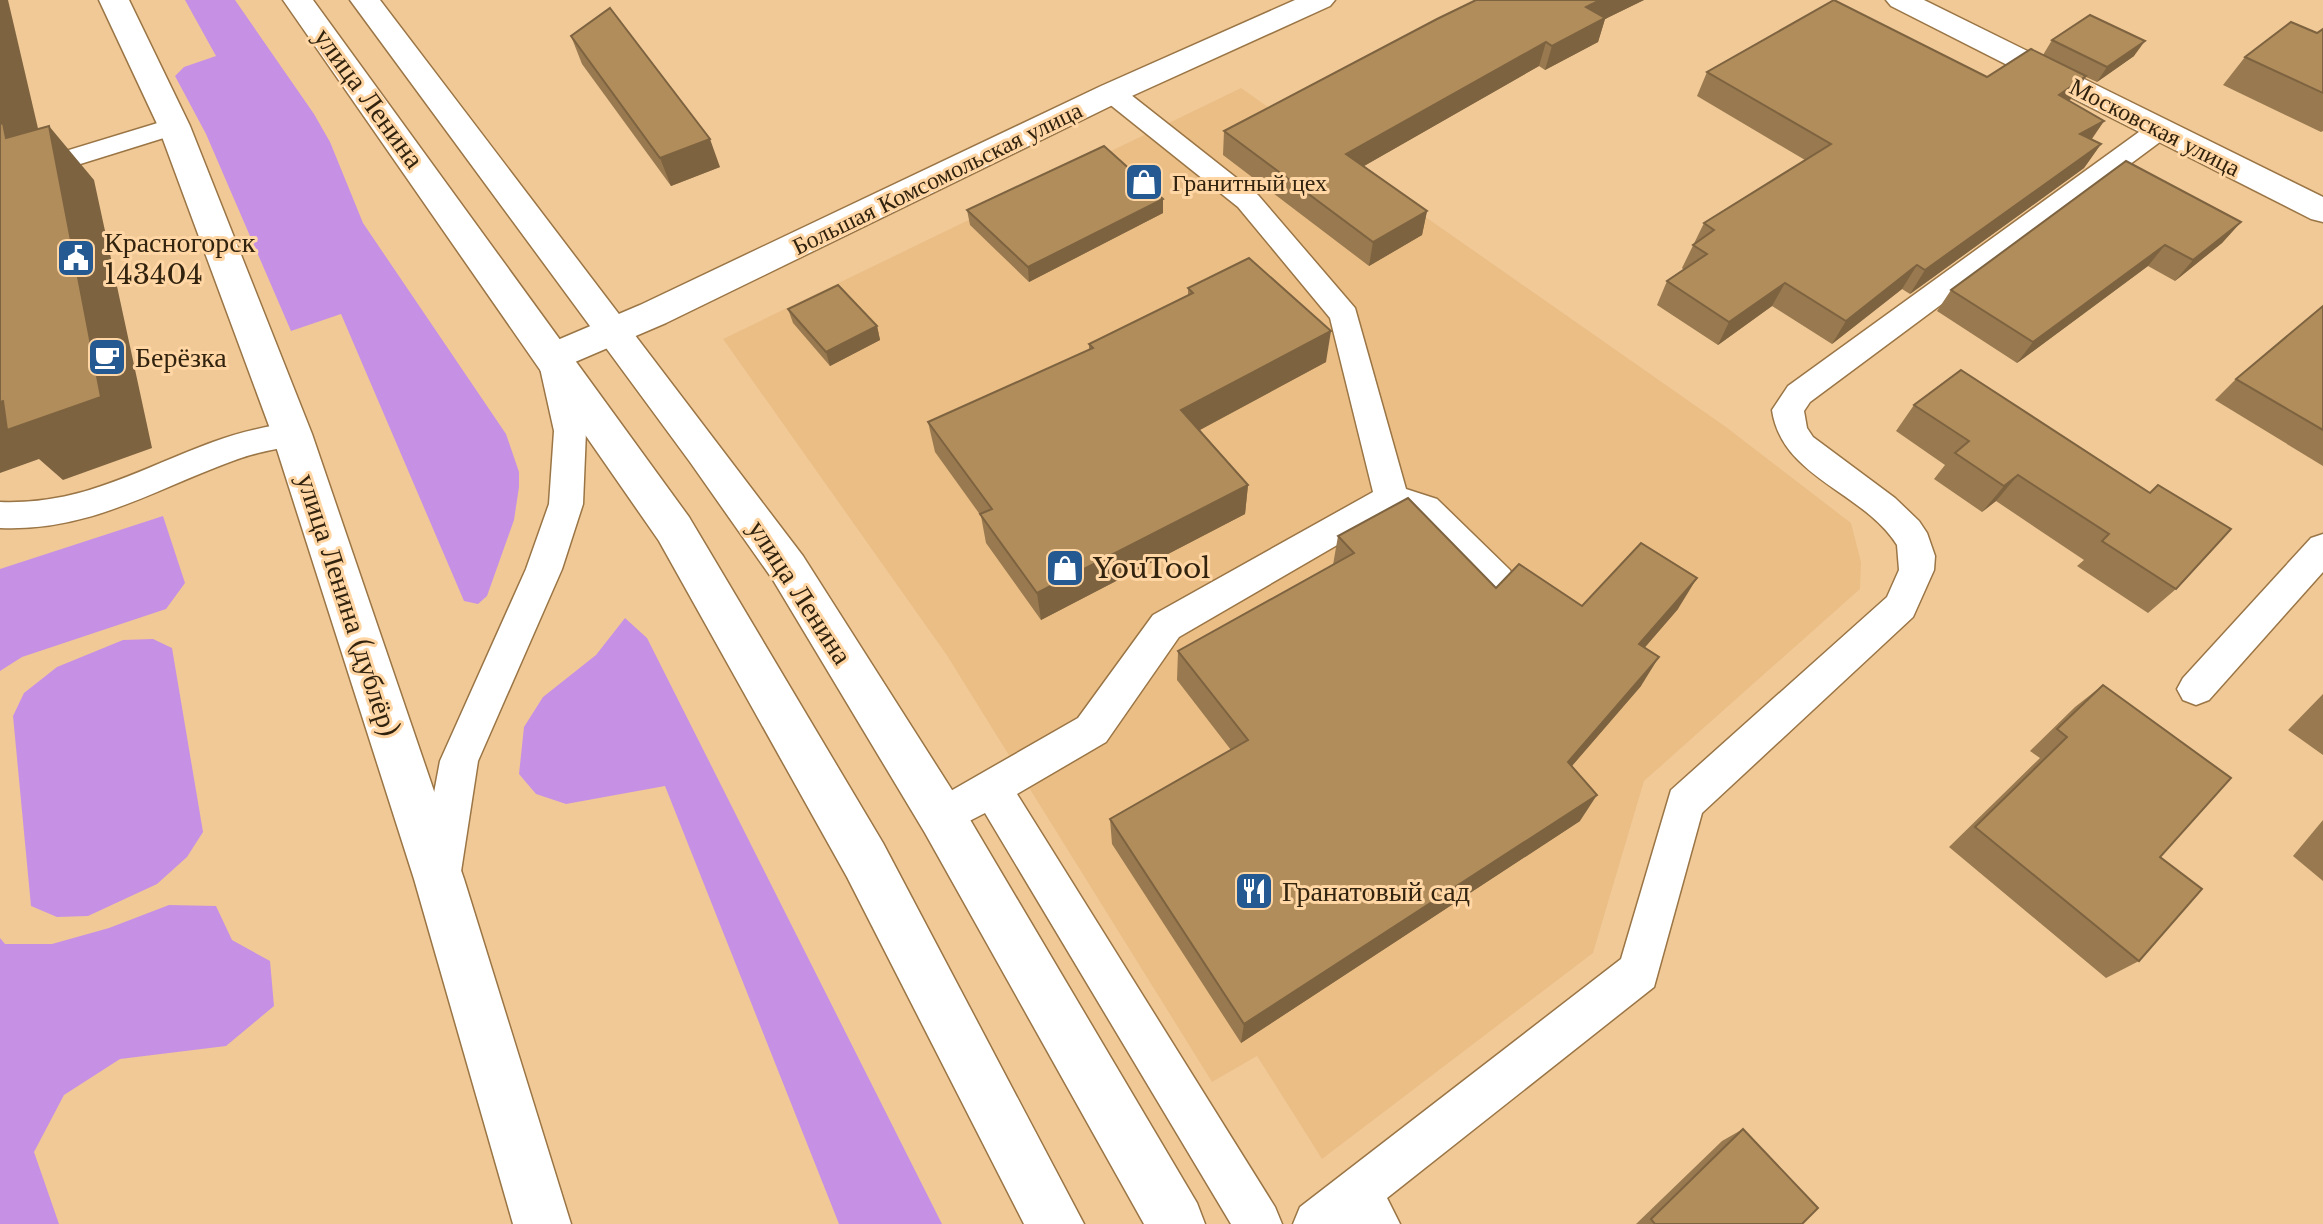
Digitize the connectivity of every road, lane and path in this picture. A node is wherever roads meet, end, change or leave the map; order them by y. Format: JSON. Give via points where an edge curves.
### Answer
{"nodes":[{"id":1,"x":114,"y":0,"type":"edge"},
{"id":2,"x":298,"y":0,"type":"edge"},
{"id":3,"x":365,"y":0,"type":"edge"},
{"id":4,"x":1320,"y":0,"type":"edge"},
{"id":5,"x":1901,"y":0,"type":"edge"},
{"id":6,"x":1112,"y":93,"type":"junction"},
{"id":7,"x":174,"y":126,"type":"junction"},
{"id":8,"x":2159,"y":130,"type":"junction"},
{"id":9,"x":0,"y":180,"type":"edge"},
{"id":10,"x":2323,"y":211,"type":"edge"},
{"id":11,"x":613,"y":331,"type":"junction"},
{"id":12,"x":554,"y":357,"type":"junction"},
{"id":13,"x":292,"y":434,"type":"junction"},
{"id":14,"x":1391,"y":498,"type":"junction"},
{"id":15,"x":0,"y":515,"type":"edge"},
{"id":16,"x":2323,"y":548,"type":"edge"},
{"id":17,"x":1497,"y":580,"type":"dead end"},
{"id":18,"x":2196,"y":689,"type":"dead end"},
{"id":19,"x":992,"y":788,"type":"junction"},
{"id":20,"x":942,"y":817,"type":"junction"},
{"id":21,"x":439,"y":879,"type":"junction"},
{"id":22,"x":1365,"y":1208,"type":"edge"},
{"id":23,"x":542,"y":1224,"type":"edge"},
{"id":24,"x":1055,"y":1224,"type":"edge"},
{"id":25,"x":1176,"y":1224,"type":"edge"},
{"id":26,"x":1258,"y":1224,"type":"edge"},
{"id":27,"x":1317,"y":1224,"type":"edge"}],
"edges":[{"from":1,"to":7,"type":"main road","name":"улица Ленина (дублёр)"},
{"from":2,"to":12,"type":"main road","name":"улица Ленина"},
{"from":3,"to":11,"type":"main road","name":"улица Ленина"},
{"from":4,"to":6,"type":"main road","name":"Большая Комсомольская улица"},
{"from":5,"to":8,"type":"main road","name":"Московская улица"},
{"from":6,"to":11,"type":"main road","name":"Большая Комсомольская улица"},
{"from":6,"to":14,"type":"lane","via":[[1248,201],[1344,315]]},
{"from":7,"to":9,"type":"lane"},
{"from":7,"to":13,"type":"main road","name":"улица Ленина (дублёр)"},
{"from":8,"to":10,"type":"main road","name":"Московская улица"},
{"from":8,"to":22,"type":"lane","via":[[1799,394],[1788,410],[1801,446],[1905,523],[1917,546],[1915,584],[1900,607],[1685,803],[1639,972]]},
{"from":11,"to":12,"type":"main road","name":"Большая Комсомольская улица"},
{"from":11,"to":20,"type":"main road","name":"улица Ленина","via":[[788,568]]},
{"from":12,"to":21,"type":"lane","via":[[570,431],[566,504],[544,569],[459,761]]},
{"from":12,"to":24,"type":"main road","name":"улица Ленина","via":[[690,557],[865,860]]},
{"from":13,"to":15,"type":"lane","via":[[229,449],[91,507],[26,518]]},
{"from":13,"to":21,"type":"main road","name":"улица Ленина (дублёр)"},
{"from":14,"to":17,"type":"lane","via":[[1425,508]]},
{"from":14,"to":19,"type":"lane","via":[[1166,626],[1092,730]]},
{"from":16,"to":18,"type":"lane"},
{"from":19,"to":20,"type":"lane"},
{"from":19,"to":26,"type":"lane"},
{"from":20,"to":25,"type":"main road","name":"улица Ленина"},
{"from":21,"to":23,"type":"main road","name":"улица Ленина (дублёр)"},
{"from":22,"to":27,"type":"lane"}]}
